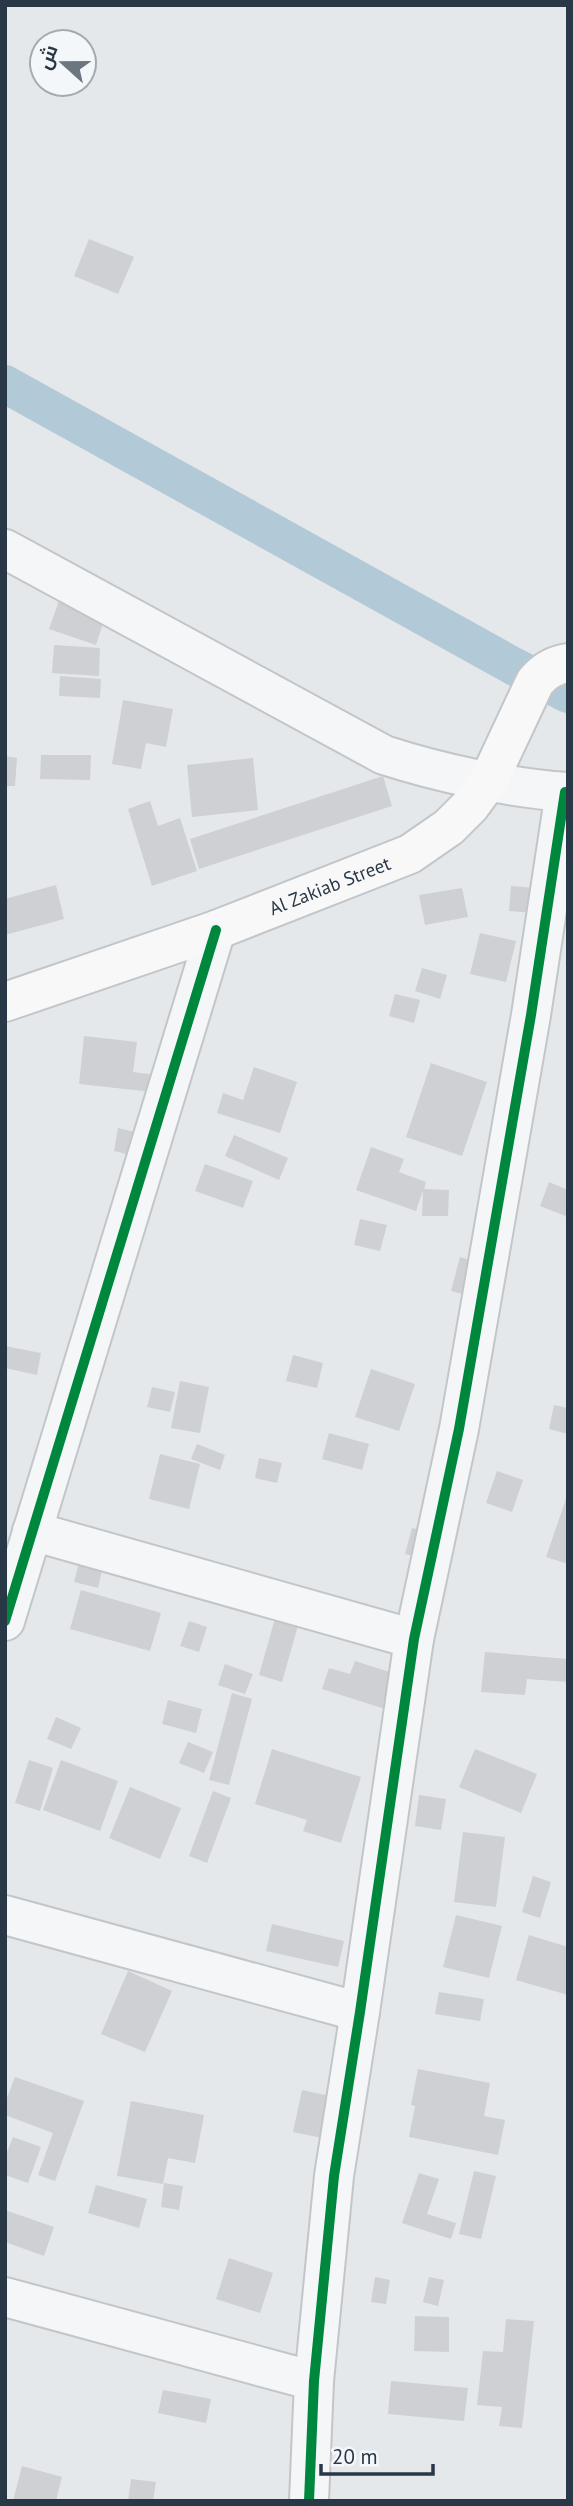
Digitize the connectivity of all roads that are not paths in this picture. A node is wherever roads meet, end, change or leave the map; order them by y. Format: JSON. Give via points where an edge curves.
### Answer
{"nodes":[{"id":1,"x":5,"y":549,"type":"edge"},
{"id":2,"x":568,"y":663,"type":"edge"},
{"id":3,"x":489,"y":780,"type":"junction"},
{"id":4,"x":566,"y":792,"type":"edge"},
{"id":5,"x":216,"y":930,"type":"junction"},
{"id":6,"x":5,"y":1002,"type":"edge"},
{"id":7,"x":32,"y":1531,"type":"junction"},
{"id":8,"x":5,"y":1621,"type":"edge"},
{"id":9,"x":414,"y":1639,"type":"junction"},
{"id":10,"x":5,"y":1915,"type":"edge"},
{"id":11,"x":360,"y":2012,"type":"junction"},
{"id":12,"x":5,"y":2297,"type":"edge"},
{"id":13,"x":314,"y":2381,"type":"junction"},
{"id":14,"x":319,"y":2500,"type":"edge"}],
"edges":[{"from":1,"to":3,"type":"street","via":[[384,755]]},
{"from":2,"to":3,"type":"street","name":"Al Zakiab Street","via":[[543,673]]},
{"from":3,"to":4,"type":"street"},
{"from":3,"to":5,"type":"street","name":"Al Zakiab Street","via":[[449,827],[410,854]]},
{"from":4,"to":9,"type":"street","via":[[461,1416]]},
{"from":5,"to":6,"type":"street","name":"Al Zakiab Street"},
{"from":5,"to":7,"type":"street"},
{"from":7,"to":8,"type":"street"},
{"from":7,"to":9,"type":"street"},
{"from":9,"to":11,"type":"street"},
{"from":10,"to":11,"type":"street"},
{"from":11,"to":13,"type":"street","via":[[334,2176]]},
{"from":12,"to":13,"type":"street"},
{"from":13,"to":14,"type":"street"}]}
